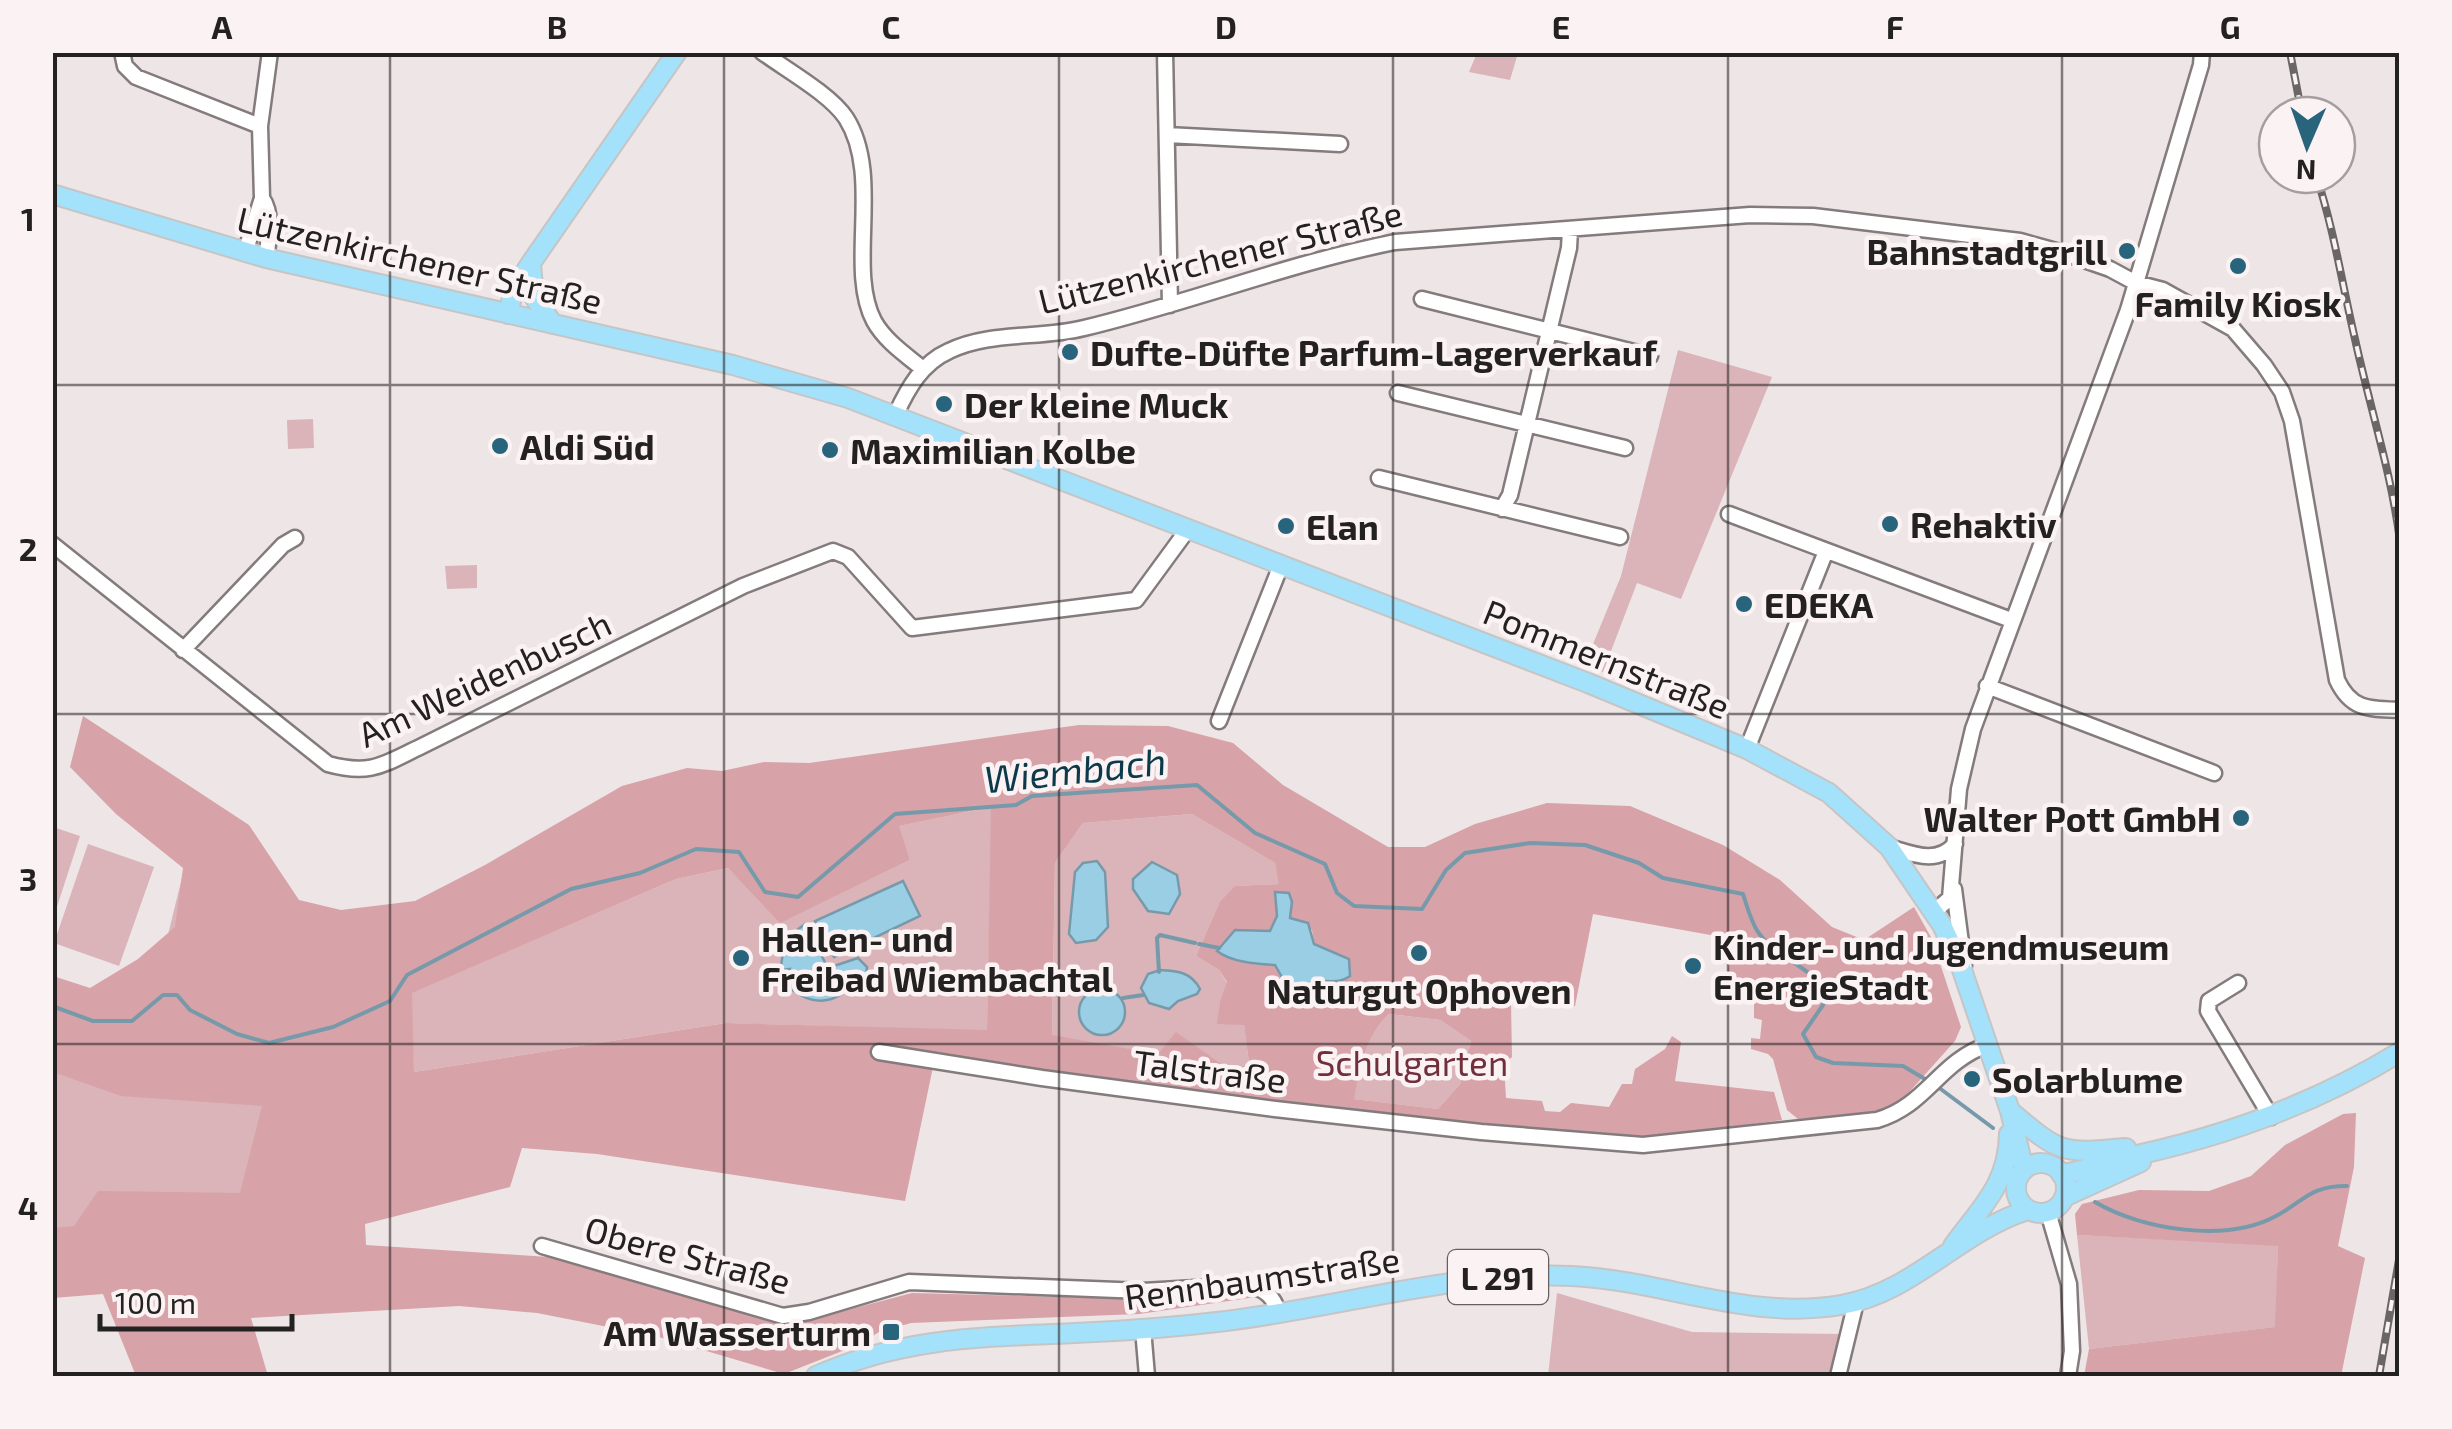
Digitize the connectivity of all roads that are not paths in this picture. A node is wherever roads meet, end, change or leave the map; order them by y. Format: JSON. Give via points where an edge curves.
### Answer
{"nodes":[{"id":1,"x":122,"y":52,"type":"edge"},
{"id":2,"x":270,"y":52,"type":"edge"},
{"id":3,"x":677,"y":52,"type":"edge"},
{"id":4,"x":762,"y":52,"type":"edge"},
{"id":5,"x":1165,"y":52,"type":"edge"},
{"id":6,"x":2202,"y":52,"type":"edge"},
{"id":7,"x":260,"y":126,"type":"junction"},
{"id":8,"x":1167,"y":135,"type":"junction"},
{"id":9,"x":1340,"y":144,"type":"dead end"},
{"id":10,"x":52,"y":194,"type":"edge"},
{"id":11,"x":262,"y":198,"type":"junction"},
{"id":12,"x":1570,"y":230,"type":"junction"},
{"id":13,"x":245,"y":253,"type":"junction"},
{"id":14,"x":266,"y":258,"type":"junction"},
{"id":15,"x":530,"y":263,"type":"junction"},
{"id":16,"x":2136,"y":283,"type":"junction"},
{"id":17,"x":1422,"y":299,"type":"dead end"},
{"id":18,"x":1170,"y":304,"type":"junction"},
{"id":19,"x":508,"y":314,"type":"junction"},
{"id":20,"x":553,"y":324,"type":"junction"},
{"id":21,"x":1548,"y":332,"type":"junction"},
{"id":22,"x":1650,"y":356,"type":"dead end"},
{"id":23,"x":923,"y":369,"type":"junction"},
{"id":24,"x":1398,"y":393,"type":"dead end"},
{"id":25,"x":896,"y":414,"type":"junction"},
{"id":26,"x":1526,"y":424,"type":"junction"},
{"id":27,"x":1624,"y":448,"type":"dead end"},
{"id":28,"x":1378,"y":478,"type":"dead end"},
{"id":29,"x":1502,"y":509,"type":"junction"},
{"id":30,"x":1730,"y":514,"type":"dead end"},
{"id":31,"x":1188,"y":528,"type":"junction"},
{"id":32,"x":1620,"y":537,"type":"dead end"},
{"id":33,"x":295,"y":538,"type":"dead end"},
{"id":34,"x":52,"y":544,"type":"edge"},
{"id":35,"x":1826,"y":551,"type":"junction"},
{"id":36,"x":1281,"y":565,"type":"junction"},
{"id":37,"x":2012,"y":620,"type":"junction"},
{"id":38,"x":182,"y":650,"type":"junction"},
{"id":39,"x":1987,"y":686,"type":"junction"},
{"id":40,"x":2400,"y":710,"type":"edge"},
{"id":41,"x":1219,"y":721,"type":"dead end"},
{"id":42,"x":1747,"y":749,"type":"junction"},
{"id":43,"x":2214,"y":773,"type":"dead end"},
{"id":44,"x":1955,"y":844,"type":"junction"},
{"id":45,"x":1890,"y":847,"type":"junction"},
{"id":46,"x":1953,"y":883,"type":"junction"},
{"id":47,"x":1934,"y":912,"type":"junction"},
{"id":48,"x":1965,"y":979,"type":"junction"},
{"id":49,"x":2238,"y":983,"type":"dead end"},
{"id":50,"x":1987,"y":1045,"type":"junction"},
{"id":51,"x":879,"y":1052,"type":"dead end"},
{"id":52,"x":2400,"y":1052,"type":"edge"},
{"id":53,"x":2010,"y":1111,"type":"junction"},
{"id":54,"x":2271,"y":1117,"type":"junction"},
{"id":55,"x":2160,"y":1152,"type":"junction"},
{"id":56,"x":2042,"y":1164,"type":"junction"},
{"id":57,"x":2024,"y":1170,"type":"junction"},
{"id":58,"x":2061,"y":1174,"type":"junction"},
{"id":59,"x":2016,"y":1191,"type":"junction"},
{"id":60,"x":2064,"y":1197,"type":"junction"},
{"id":61,"x":2028,"y":1210,"type":"junction"},
{"id":62,"x":2048,"y":1212,"type":"junction"},
{"id":63,"x":542,"y":1246,"type":"dead end"},
{"id":64,"x":1946,"y":1255,"type":"junction"},
{"id":65,"x":1856,"y":1302,"type":"junction"},
{"id":66,"x":1279,"y":1313,"type":"junction"},
{"id":67,"x":1143,"y":1330,"type":"junction"},
{"id":68,"x":820,"y":1375,"type":"edge"},
{"id":69,"x":1146,"y":1376,"type":"edge"},
{"id":70,"x":1838,"y":1376,"type":"edge"},
{"id":71,"x":2068,"y":1376,"type":"edge"}],
"edges":[{"from":1,"to":7,"type":"street","via":[[136,77]]},
{"from":2,"to":7,"type":"street"},
{"from":3,"to":15,"type":"main road"},
{"from":4,"to":23,"type":"street","via":[[845,117],[861,160],[870,310],[885,336]]},
{"from":5,"to":8,"type":"street"},
{"from":6,"to":16,"type":"street"},
{"from":7,"to":11,"type":"street"},
{"from":8,"to":9,"type":"street"},
{"from":8,"to":18,"type":"street"},
{"from":10,"to":13,"type":"main road","name":"Lützenkirchener Straße"},
{"from":11,"to":13,"type":"street"},
{"from":11,"to":14,"type":"street"},
{"from":12,"to":16,"type":"street","name":"Lützenkirchener Straße","via":[[1813,216],[2020,242]]},
{"from":12,"to":18,"type":"street","name":"Lützenkirchener Straße","via":[[1394,242]]},
{"from":12,"to":21,"type":"street"},
{"from":13,"to":14,"type":"main road","name":"Lützenkirchener Straße"},
{"from":14,"to":19,"type":"main road","name":"Lützenkirchener Straße"},
{"from":15,"to":19,"type":"main road"},
{"from":15,"to":20,"type":"main road","via":[[534,297]]},
{"from":16,"to":37,"type":"street"},
{"from":16,"to":40,"type":"street","name":"Lützenkirchener Straße","via":[[2163,290],[2233,329],[2282,392],[2337,680],[2357,704]]},
{"from":17,"to":21,"type":"street"},
{"from":18,"to":23,"type":"street","name":"Lützenkirchener Straße","via":[[1080,330],[962,345]]},
{"from":19,"to":20,"type":"main road","name":"Lützenkirchener Straße"},
{"from":20,"to":25,"type":"main road","name":"Lützenkirchener Straße","via":[[751,369]]},
{"from":21,"to":22,"type":"street"},
{"from":21,"to":26,"type":"street"},
{"from":23,"to":25,"type":"street","name":"Lützenkirchener Straße"},
{"from":24,"to":26,"type":"street"},
{"from":25,"to":31,"type":"main road","name":"Pommernstraße"},
{"from":26,"to":27,"type":"street"},
{"from":26,"to":29,"type":"street"},
{"from":28,"to":29,"type":"street"},
{"from":29,"to":32,"type":"street"},
{"from":30,"to":35,"type":"street"},
{"from":31,"to":36,"type":"main road","name":"Pommernstraße"},
{"from":31,"to":38,"type":"street","name":"Am Weidenbusch","via":[[1136,600],[912,628],[848,558],[832,552],[743,586],[372,769],[328,764]]},
{"from":33,"to":38,"type":"street"},
{"from":34,"to":38,"type":"street","name":"Am Weidenbusch"},
{"from":35,"to":37,"type":"street"},
{"from":35,"to":42,"type":"street"},
{"from":36,"to":41,"type":"street"},
{"from":36,"to":42,"type":"main road","name":"Pommernstraße"},
{"from":37,"to":39,"type":"street"},
{"from":39,"to":43,"type":"street"},
{"from":39,"to":44,"type":"street","via":[[1966,754]]},
{"from":42,"to":45,"type":"main road","name":"Pommernstraße","via":[[1829,793]]},
{"from":44,"to":45,"type":"street","via":[[1933,857]]},
{"from":44,"to":46,"type":"street"},
{"from":45,"to":47,"type":"main road","name":"Pommernstraße"},
{"from":46,"to":47,"type":"street","via":[[1950,898]]},
{"from":46,"to":48,"type":"street"},
{"from":47,"to":48,"type":"main road","name":"Pommernstraße"},
{"from":48,"to":50,"type":"main road","name":"Pommernstraße"},
{"from":49,"to":54,"type":"street","via":[[2209,1001],[2208,1011]]},
{"from":50,"to":51,"type":"street","name":"Talstraße","via":[[1952,1063],[1906,1109],[1877,1120],[1643,1146],[1275,1108]]},
{"from":50,"to":53,"type":"main road","name":"Pommernstraße"},
{"from":52,"to":54,"type":"main road"},
{"from":53,"to":55,"type":"main road","via":[[2063,1149],[2143,1146]]},
{"from":53,"to":56,"type":"main road"},
{"from":53,"to":57,"type":"main road"},
{"from":53,"to":64,"type":"main road","via":[[1999,1184]]},
{"from":54,"to":55,"type":"main road"},
{"from":55,"to":58,"type":"main road"},
{"from":55,"to":60,"type":"main road"},
{"from":56,"to":57,"type":"main road"},
{"from":56,"to":58,"type":"main road"},
{"from":57,"to":59,"type":"main road"},
{"from":58,"to":60,"type":"main road"},
{"from":59,"to":61,"type":"main road"},
{"from":59,"to":64,"type":"main road","name":"Rennbaumstraße","number":"L 291"},
{"from":60,"to":62,"type":"main road"},
{"from":61,"to":62,"type":"main road"},
{"from":61,"to":64,"type":"main road","name":"Rennbaumstraße","number":"L 291"},
{"from":62,"to":71,"type":"street","via":[[2069,1284]]},
{"from":63,"to":66,"type":"street","name":"Obere Straße","via":[[784,1316],[908,1282],[1143,1291],[1249,1285],[1274,1298]]},
{"from":64,"to":65,"type":"main road","name":"Rennbaumstraße","number":"L 291","via":[[1908,1282]]},
{"from":65,"to":66,"type":"main road","name":"Rennbaumstraße","number":"L 291","via":[[1774,1308],[1540,1275]]},
{"from":65,"to":70,"type":"street"},
{"from":66,"to":67,"type":"main road","name":"Rennbaumstraße","number":"L 291"},
{"from":67,"to":68,"type":"main road","name":"Rennbaumstraße","number":"L 291","via":[[940,1340]]},
{"from":67,"to":69,"type":"street"}]}
